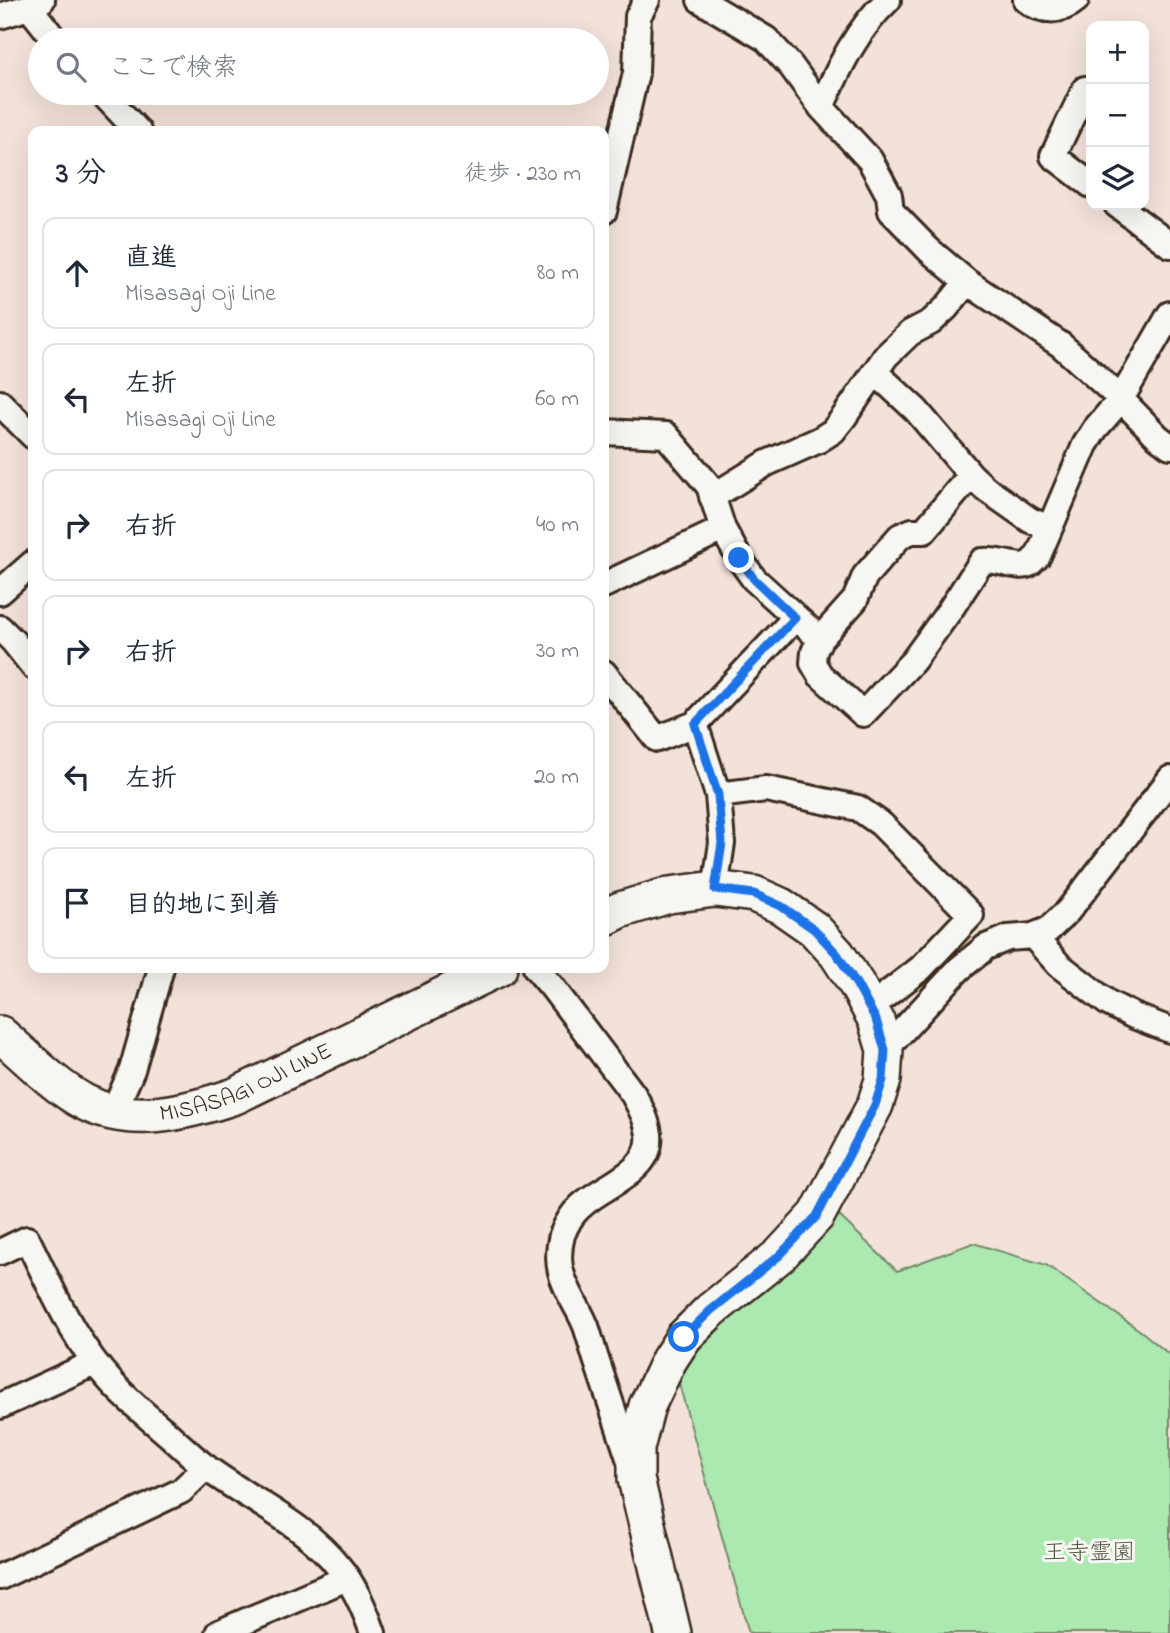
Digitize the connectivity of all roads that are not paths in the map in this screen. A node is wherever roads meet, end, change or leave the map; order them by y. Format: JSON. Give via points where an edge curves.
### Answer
{"nodes":[{"id":1,"x":647,"y":0,"type":"edge"},
{"id":2,"x":700,"y":0,"type":"edge"},
{"id":3,"x":888,"y":0,"type":"edge"},
{"id":4,"x":1026,"y":0,"type":"edge"},
{"id":5,"x":1076,"y":0,"type":"edge"},
{"id":6,"x":35,"y":3,"type":"edge"},
{"id":7,"x":0,"y":16,"type":"edge"},
{"id":8,"x":49,"y":28,"type":"edge"},
{"id":9,"x":1085,"y":89,"type":"dead end"},
{"id":10,"x":113,"y":105,"type":"edge"},
{"id":11,"x":821,"y":107,"type":"junction"},
{"id":12,"x":133,"y":126,"type":"edge"},
{"id":13,"x":1086,"y":181,"type":"edge"},
{"id":14,"x":609,"y":189,"type":"edge"},
{"id":15,"x":1124,"y":210,"type":"edge"},
{"id":16,"x":1170,"y":245,"type":"edge"},
{"id":17,"x":967,"y":282,"type":"junction"},
{"id":18,"x":1170,"y":314,"type":"edge"},
{"id":19,"x":875,"y":372,"type":"junction"},
{"id":20,"x":1121,"y":399,"type":"junction"},
{"id":21,"x":0,"y":403,"type":"edge"},
{"id":22,"x":28,"y":431,"type":"edge"},
{"id":23,"x":609,"y":432,"type":"edge"},
{"id":24,"x":1170,"y":446,"type":"edge"},
{"id":25,"x":971,"y":475,"type":"junction"},
{"id":26,"x":712,"y":496,"type":"junction"},
{"id":27,"x":1049,"y":528,"type":"junction"},
{"id":28,"x":723,"y":529,"type":"junction"},
{"id":29,"x":28,"y":567,"type":"edge"},
{"id":30,"x":609,"y":582,"type":"edge"},
{"id":31,"x":0,"y":592,"type":"edge"},
{"id":32,"x":795,"y":618,"type":"junction"},
{"id":33,"x":0,"y":628,"type":"edge"},
{"id":34,"x":820,"y":639,"type":"junction"},
{"id":35,"x":28,"y":660,"type":"edge"},
{"id":36,"x":609,"y":679,"type":"edge"},
{"id":37,"x":695,"y":724,"type":"junction"},
{"id":38,"x":1170,"y":779,"type":"edge"},
{"id":39,"x":718,"y":795,"type":"junction"},
{"id":40,"x":715,"y":889,"type":"junction"},
{"id":41,"x":609,"y":916,"type":"edge"},
{"id":42,"x":1033,"y":936,"type":"junction"},
{"id":43,"x":160,"y":973,"type":"edge"},
{"id":44,"x":489,"y":973,"type":"edge"},
{"id":45,"x":540,"y":973,"type":"edge"},
{"id":46,"x":869,"y":1008,"type":"junction"},
{"id":47,"x":1170,"y":1030,"type":"edge"},
{"id":48,"x":0,"y":1034,"type":"edge"},
{"id":49,"x":885,"y":1050,"type":"junction"},
{"id":50,"x":113,"y":1113,"type":"junction"},
{"id":51,"x":0,"y":1252,"type":"edge"},
{"id":52,"x":94,"y":1363,"type":"junction"},
{"id":53,"x":0,"y":1406,"type":"edge"},
{"id":54,"x":206,"y":1467,"type":"junction"},
{"id":55,"x":636,"y":1479,"type":"junction"},
{"id":56,"x":0,"y":1577,"type":"edge"},
{"id":57,"x":347,"y":1578,"type":"junction"},
{"id":58,"x":218,"y":1633,"type":"edge"},
{"id":59,"x":373,"y":1633,"type":"edge"},
{"id":60,"x":673,"y":1633,"type":"edge"}],
"edges":[{"from":1,"to":14,"type":"street","via":[[638,16],[636,73]]},
{"from":2,"to":11,"type":"street","via":[[766,39]]},
{"from":3,"to":11,"type":"street","via":[[856,36]]},
{"from":4,"to":5,"type":"street","via":[[1042,9],[1069,6]]},
{"from":6,"to":7,"type":"street"},
{"from":6,"to":8,"type":"street"},
{"from":9,"to":13,"type":"street","via":[[1053,156]]},
{"from":10,"to":12,"type":"street"},
{"from":11,"to":17,"type":"street","via":[[870,160],[889,195],[891,211]]},
{"from":15,"to":16,"type":"street"},
{"from":17,"to":19,"type":"street","via":[[931,322],[910,332]]},
{"from":17,"to":20,"type":"street","via":[[1061,345]]},
{"from":18,"to":20,"type":"street"},
{"from":19,"to":25,"type":"street","via":[[916,410]]},
{"from":19,"to":26,"type":"street","via":[[832,431]]},
{"from":20,"to":24,"type":"street"},
{"from":20,"to":27,"type":"street","via":[[1085,444]]},
{"from":21,"to":22,"type":"street"},
{"from":23,"to":26,"type":"street","via":[[666,435],[709,486]]},
{"from":25,"to":27,"type":"street","via":[[1006,504]]},
{"from":25,"to":34,"type":"street","via":[[924,531],[900,536],[864,576],[855,600]]},
{"from":26,"to":28,"type":"street"},
{"from":27,"to":34,"type":"street","via":[[1038,556],[1028,564],[982,561],[913,661],[863,713],[820,675],[813,663]]},
{"from":28,"to":30,"type":"street"},
{"from":28,"to":32,"type":"street","via":[[754,579]]},
{"from":29,"to":31,"type":"street"},
{"from":32,"to":34,"type":"street"},
{"from":32,"to":37,"type":"street"},
{"from":33,"to":35,"type":"street"},
{"from":36,"to":37,"type":"street","via":[[657,740]]},
{"from":37,"to":39,"type":"street"},
{"from":38,"to":42,"type":"street","via":[[1068,911],[1048,930]]},
{"from":39,"to":40,"type":"street","via":[[722,843]]},
{"from":39,"to":46,"type":"street","via":[[766,789],[858,808],[881,824],[971,915],[921,968]]},
{"from":40,"to":41,"type":"main road","via":[[669,894]]},
{"from":40,"to":46,"type":"main road","via":[[754,894],[814,929],[837,954]]},
{"from":42,"to":47,"type":"street","via":[[1059,965],[1108,1003]]},
{"from":42,"to":49,"type":"street","via":[[1009,938],[986,947],[959,969]]},
{"from":43,"to":50,"type":"street","via":[[132,1070]]},
{"from":44,"to":50,"type":"main road","name":"MISASAGI OJI LINE","via":[[235,1096],[161,1115]]},
{"from":45,"to":55,"type":"street","via":[[633,1094],[649,1135],[644,1156],[634,1169],[579,1207],[569,1220],[559,1255],[564,1282],[586,1324]]},
{"from":46,"to":49,"type":"main road"},
{"from":48,"to":50,"type":"main road","name":"MISASAGI OJI LINE","via":[[63,1088]]},
{"from":49,"to":55,"type":"main road","via":[[875,1105],[817,1216],[780,1255],[692,1328],[669,1360],[647,1406],[636,1448]]},
{"from":51,"to":52,"type":"street","via":[[27,1239]]},
{"from":52,"to":53,"type":"street"},
{"from":52,"to":54,"type":"street"},
{"from":54,"to":56,"type":"street","via":[[181,1490]]},
{"from":54,"to":57,"type":"street","via":[[318,1544]]},
{"from":55,"to":60,"type":"main road"},
{"from":57,"to":58,"type":"street"},
{"from":57,"to":59,"type":"street"}]}
